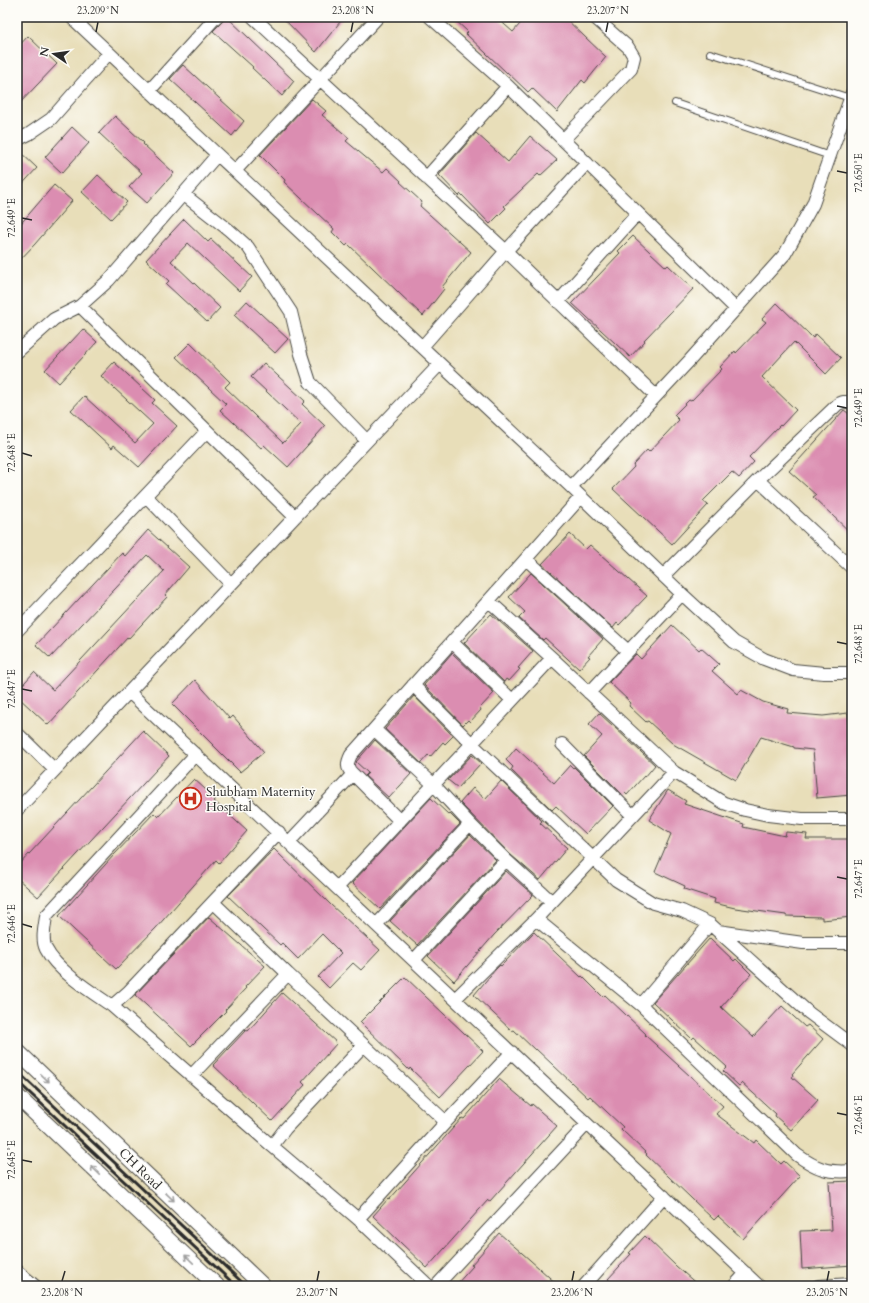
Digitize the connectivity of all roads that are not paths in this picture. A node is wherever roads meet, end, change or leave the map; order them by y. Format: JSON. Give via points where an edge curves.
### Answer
{"nodes":[{"id":1,"x":72,"y":17,"type":"edge"},
{"id":2,"x":216,"y":17,"type":"edge"},
{"id":3,"x":253,"y":17,"type":"edge"},
{"id":4,"x":378,"y":17,"type":"edge"},
{"id":5,"x":430,"y":17,"type":"edge"},
{"id":6,"x":594,"y":17,"type":"edge"},
{"id":7,"x":710,"y":52,"type":"dead end"},
{"id":8,"x":109,"y":53,"type":"junction"},
{"id":9,"x":320,"y":79,"type":"junction"},
{"id":10,"x":508,"y":86,"type":"junction"},
{"id":11,"x":149,"y":91,"type":"junction"},
{"id":12,"x":851,"y":95,"type":"edge"},
{"id":13,"x":675,"y":103,"type":"dead end"},
{"id":14,"x":17,"y":140,"type":"edge"},
{"id":15,"x":562,"y":140,"type":"junction"},
{"id":16,"x":217,"y":155,"type":"junction"},
{"id":17,"x":830,"y":156,"type":"junction"},
{"id":18,"x":587,"y":163,"type":"junction"},
{"id":19,"x":235,"y":171,"type":"junction"},
{"id":20,"x":426,"y":178,"type":"junction"},
{"id":21,"x":183,"y":194,"type":"junction"},
{"id":22,"x":638,"y":213,"type":"junction"},
{"id":23,"x":506,"y":251,"type":"junction"},
{"id":24,"x":558,"y":302,"type":"junction"},
{"id":25,"x":80,"y":306,"type":"junction"},
{"id":26,"x":736,"y":309,"type":"junction"},
{"id":27,"x":422,"y":347,"type":"junction"},
{"id":28,"x":17,"y":352,"type":"edge"},
{"id":29,"x":440,"y":364,"type":"junction"},
{"id":30,"x":656,"y":396,"type":"junction"},
{"id":31,"x":852,"y":402,"type":"edge"},
{"id":32,"x":207,"y":431,"type":"junction"},
{"id":33,"x":367,"y":441,"type":"junction"},
{"id":34,"x":758,"y":480,"type":"junction"},
{"id":35,"x":571,"y":487,"type":"junction"},
{"id":36,"x":146,"y":496,"type":"junction"},
{"id":37,"x":581,"y":497,"type":"junction"},
{"id":38,"x":294,"y":517,"type":"junction"},
{"id":39,"x":526,"y":558,"type":"junction"},
{"id":40,"x":852,"y":568,"type":"edge"},
{"id":41,"x":663,"y":576,"type":"junction"},
{"id":42,"x":231,"y":584,"type":"junction"},
{"id":43,"x":682,"y":594,"type":"junction"},
{"id":44,"x":489,"y":601,"type":"junction"},
{"id":45,"x":17,"y":631,"type":"edge"},
{"id":46,"x":452,"y":642,"type":"junction"},
{"id":47,"x":628,"y":651,"type":"junction"},
{"id":48,"x":552,"y":658,"type":"junction"},
{"id":49,"x":852,"y":673,"type":"edge"},
{"id":50,"x":413,"y":685,"type":"junction"},
{"id":51,"x":129,"y":692,"type":"junction"},
{"id":52,"x":589,"y":693,"type":"junction"},
{"id":53,"x":512,"y":700,"type":"junction"},
{"id":54,"x":374,"y":729,"type":"junction"},
{"id":55,"x":17,"y":733,"type":"edge"},
{"id":56,"x":472,"y":744,"type":"junction"},
{"id":57,"x":562,"y":744,"type":"dead end"},
{"id":58,"x":196,"y":754,"type":"junction"},
{"id":59,"x":55,"y":770,"type":"junction"},
{"id":60,"x":674,"y":772,"type":"junction"},
{"id":61,"x":353,"y":774,"type":"junction"},
{"id":62,"x":434,"y":785,"type":"junction"},
{"id":63,"x":17,"y":810,"type":"edge"},
{"id":64,"x":633,"y":816,"type":"junction"},
{"id":65,"x":852,"y":819,"type":"edge"},
{"id":66,"x":400,"y":822,"type":"junction"},
{"id":67,"x":470,"y":824,"type":"junction"},
{"id":68,"x":279,"y":832,"type":"junction"},
{"id":69,"x":289,"y":842,"type":"junction"},
{"id":70,"x":593,"y":858,"type":"junction"},
{"id":71,"x":506,"y":860,"type":"junction"},
{"id":72,"x":337,"y":888,"type":"junction"},
{"id":73,"x":213,"y":902,"type":"junction"},
{"id":74,"x":552,"y":902,"type":"junction"},
{"id":75,"x":536,"y":919,"type":"junction"},
{"id":76,"x":376,"y":925,"type":"junction"},
{"id":77,"x":714,"y":928,"type":"junction"},
{"id":78,"x":852,"y":943,"type":"edge"},
{"id":79,"x":414,"y":960,"type":"junction"},
{"id":80,"x":288,"y":974,"type":"junction"},
{"id":81,"x":456,"y":999,"type":"junction"},
{"id":82,"x":112,"y":1006,"type":"junction"},
{"id":83,"x":641,"y":1006,"type":"junction"},
{"id":84,"x":852,"y":1044,"type":"edge"},
{"id":85,"x":364,"y":1045,"type":"junction"},
{"id":86,"x":17,"y":1051,"type":"edge"},
{"id":87,"x":512,"y":1052,"type":"junction"},
{"id":88,"x":191,"y":1076,"type":"junction"},
{"id":89,"x":17,"y":1096,"type":"edge"},
{"id":90,"x":446,"y":1122,"type":"junction"},
{"id":91,"x":587,"y":1124,"type":"junction"},
{"id":92,"x":272,"y":1146,"type":"junction"},
{"id":93,"x":852,"y":1171,"type":"edge"},
{"id":94,"x":664,"y":1196,"type":"junction"},
{"id":95,"x":358,"y":1219,"type":"junction"},
{"id":96,"x":17,"y":1271,"type":"edge"},
{"id":97,"x":746,"y":1273,"type":"junction"},
{"id":98,"x":852,"y":1284,"type":"edge"},
{"id":99,"x":35,"y":1286,"type":"edge"},
{"id":100,"x":217,"y":1286,"type":"edge"},
{"id":101,"x":263,"y":1286,"type":"edge"},
{"id":102,"x":429,"y":1286,"type":"edge"},
{"id":103,"x":436,"y":1286,"type":"edge"},
{"id":104,"x":584,"y":1286,"type":"edge"},
{"id":105,"x":734,"y":1286,"type":"edge"},
{"id":106,"x":759,"y":1286,"type":"edge"},
{"id":107,"x":818,"y":1286,"type":"edge"}],
"edges":[{"from":1,"to":8,"type":"street"},
{"from":2,"to":11,"type":"street"},
{"from":3,"to":9,"type":"street"},
{"from":4,"to":9,"type":"street"},
{"from":5,"to":10,"type":"street"},
{"from":6,"to":15,"type":"street","via":[[628,47],[634,57],[631,68]]},
{"from":7,"to":12,"type":"lane"},
{"from":8,"to":11,"type":"street"},
{"from":8,"to":14,"type":"street","via":[[51,118]]},
{"from":9,"to":19,"type":"street"},
{"from":9,"to":20,"type":"street"},
{"from":10,"to":15,"type":"street"},
{"from":10,"to":20,"type":"street"},
{"from":11,"to":16,"type":"street"},
{"from":12,"to":17,"type":"street"},
{"from":13,"to":17,"type":"lane"},
{"from":15,"to":18,"type":"street"},
{"from":16,"to":19,"type":"street"},
{"from":16,"to":21,"type":"street"},
{"from":17,"to":26,"type":"street","via":[[813,204],[785,254]]},
{"from":18,"to":22,"type":"street"},
{"from":18,"to":23,"type":"street"},
{"from":19,"to":27,"type":"street"},
{"from":20,"to":23,"type":"street"},
{"from":21,"to":25,"type":"street","via":[[109,280]]},
{"from":21,"to":33,"type":"street","via":[[248,247],[291,312],[310,382]]},
{"from":22,"to":24,"type":"street"},
{"from":22,"to":26,"type":"street"},
{"from":23,"to":24,"type":"street"},
{"from":23,"to":27,"type":"street"},
{"from":24,"to":30,"type":"street"},
{"from":25,"to":28,"type":"street","via":[[54,319]]},
{"from":25,"to":32,"type":"street"},
{"from":26,"to":30,"type":"street"},
{"from":27,"to":29,"type":"street"},
{"from":29,"to":33,"type":"street"},
{"from":29,"to":35,"type":"street"},
{"from":30,"to":35,"type":"street"},
{"from":31,"to":34,"type":"street","via":[[838,404]]},
{"from":32,"to":36,"type":"street"},
{"from":32,"to":38,"type":"street"},
{"from":33,"to":38,"type":"street"},
{"from":34,"to":40,"type":"street"},
{"from":34,"to":41,"type":"street"},
{"from":35,"to":37,"type":"street"},
{"from":36,"to":42,"type":"street"},
{"from":36,"to":45,"type":"street"},
{"from":37,"to":39,"type":"street"},
{"from":37,"to":41,"type":"street"},
{"from":38,"to":42,"type":"street"},
{"from":39,"to":44,"type":"street"},
{"from":39,"to":47,"type":"street"},
{"from":41,"to":43,"type":"street"},
{"from":42,"to":51,"type":"street"},
{"from":43,"to":47,"type":"street"},
{"from":43,"to":49,"type":"street","via":[[734,642],[764,659],[793,670]]},
{"from":44,"to":46,"type":"street"},
{"from":44,"to":48,"type":"street"},
{"from":46,"to":50,"type":"street"},
{"from":46,"to":53,"type":"street"},
{"from":47,"to":52,"type":"street"},
{"from":48,"to":52,"type":"street"},
{"from":48,"to":53,"type":"street"},
{"from":50,"to":54,"type":"street"},
{"from":50,"to":56,"type":"street"},
{"from":51,"to":58,"type":"street"},
{"from":51,"to":59,"type":"street"},
{"from":52,"to":60,"type":"street"},
{"from":53,"to":56,"type":"street"},
{"from":54,"to":61,"type":"street","via":[[347,762],[348,770]]},
{"from":54,"to":62,"type":"street"},
{"from":55,"to":59,"type":"street"},
{"from":56,"to":62,"type":"street"},
{"from":56,"to":70,"type":"street"},
{"from":57,"to":64,"type":"street"},
{"from":58,"to":68,"type":"street"},
{"from":58,"to":82,"type":"street","via":[[46,916],[43,935],[46,949],[81,985]]},
{"from":59,"to":63,"type":"street"},
{"from":60,"to":64,"type":"street"},
{"from":60,"to":65,"type":"street","via":[[724,803],[745,810],[802,819]]},
{"from":61,"to":66,"type":"street"},
{"from":61,"to":69,"type":"street"},
{"from":62,"to":66,"type":"street"},
{"from":62,"to":67,"type":"street"},
{"from":64,"to":70,"type":"street"},
{"from":66,"to":72,"type":"street"},
{"from":67,"to":71,"type":"street"},
{"from":67,"to":76,"type":"street"},
{"from":68,"to":69,"type":"street"},
{"from":68,"to":73,"type":"street"},
{"from":69,"to":72,"type":"street"},
{"from":70,"to":74,"type":"street"},
{"from":70,"to":77,"type":"street","via":[[616,880],[654,903],[682,911]]},
{"from":71,"to":74,"type":"street"},
{"from":71,"to":79,"type":"street"},
{"from":72,"to":76,"type":"street"},
{"from":73,"to":80,"type":"street"},
{"from":73,"to":82,"type":"street"},
{"from":74,"to":75,"type":"street"},
{"from":75,"to":81,"type":"street"},
{"from":75,"to":83,"type":"street"},
{"from":76,"to":79,"type":"street"},
{"from":77,"to":78,"type":"street","via":[[803,943]]},
{"from":77,"to":83,"type":"street"},
{"from":77,"to":84,"type":"street","via":[[809,1013]]},
{"from":79,"to":81,"type":"street"},
{"from":80,"to":85,"type":"street"},
{"from":80,"to":88,"type":"street"},
{"from":81,"to":87,"type":"street"},
{"from":82,"to":88,"type":"street"},
{"from":83,"to":93,"type":"street","via":[[797,1155],[823,1170]]},
{"from":85,"to":90,"type":"street"},
{"from":85,"to":92,"type":"street","via":[[284,1129]]},
{"from":86,"to":101,"type":"street","name":"CH Road","one_way":true},
{"from":87,"to":90,"type":"street"},
{"from":87,"to":91,"type":"street"},
{"from":88,"to":92,"type":"street"},
{"from":100,"to":89,"type":"street","one_way":true},
{"from":90,"to":95,"type":"street"},
{"from":91,"to":94,"type":"street"},
{"from":91,"to":103,"type":"street"},
{"from":92,"to":95,"type":"street"},
{"from":94,"to":97,"type":"street"},
{"from":94,"to":104,"type":"street"},
{"from":95,"to":102,"type":"street"},
{"from":96,"to":99,"type":"street"},
{"from":97,"to":105,"type":"street"},
{"from":97,"to":106,"type":"street"},
{"from":98,"to":107,"type":"street"}]}
